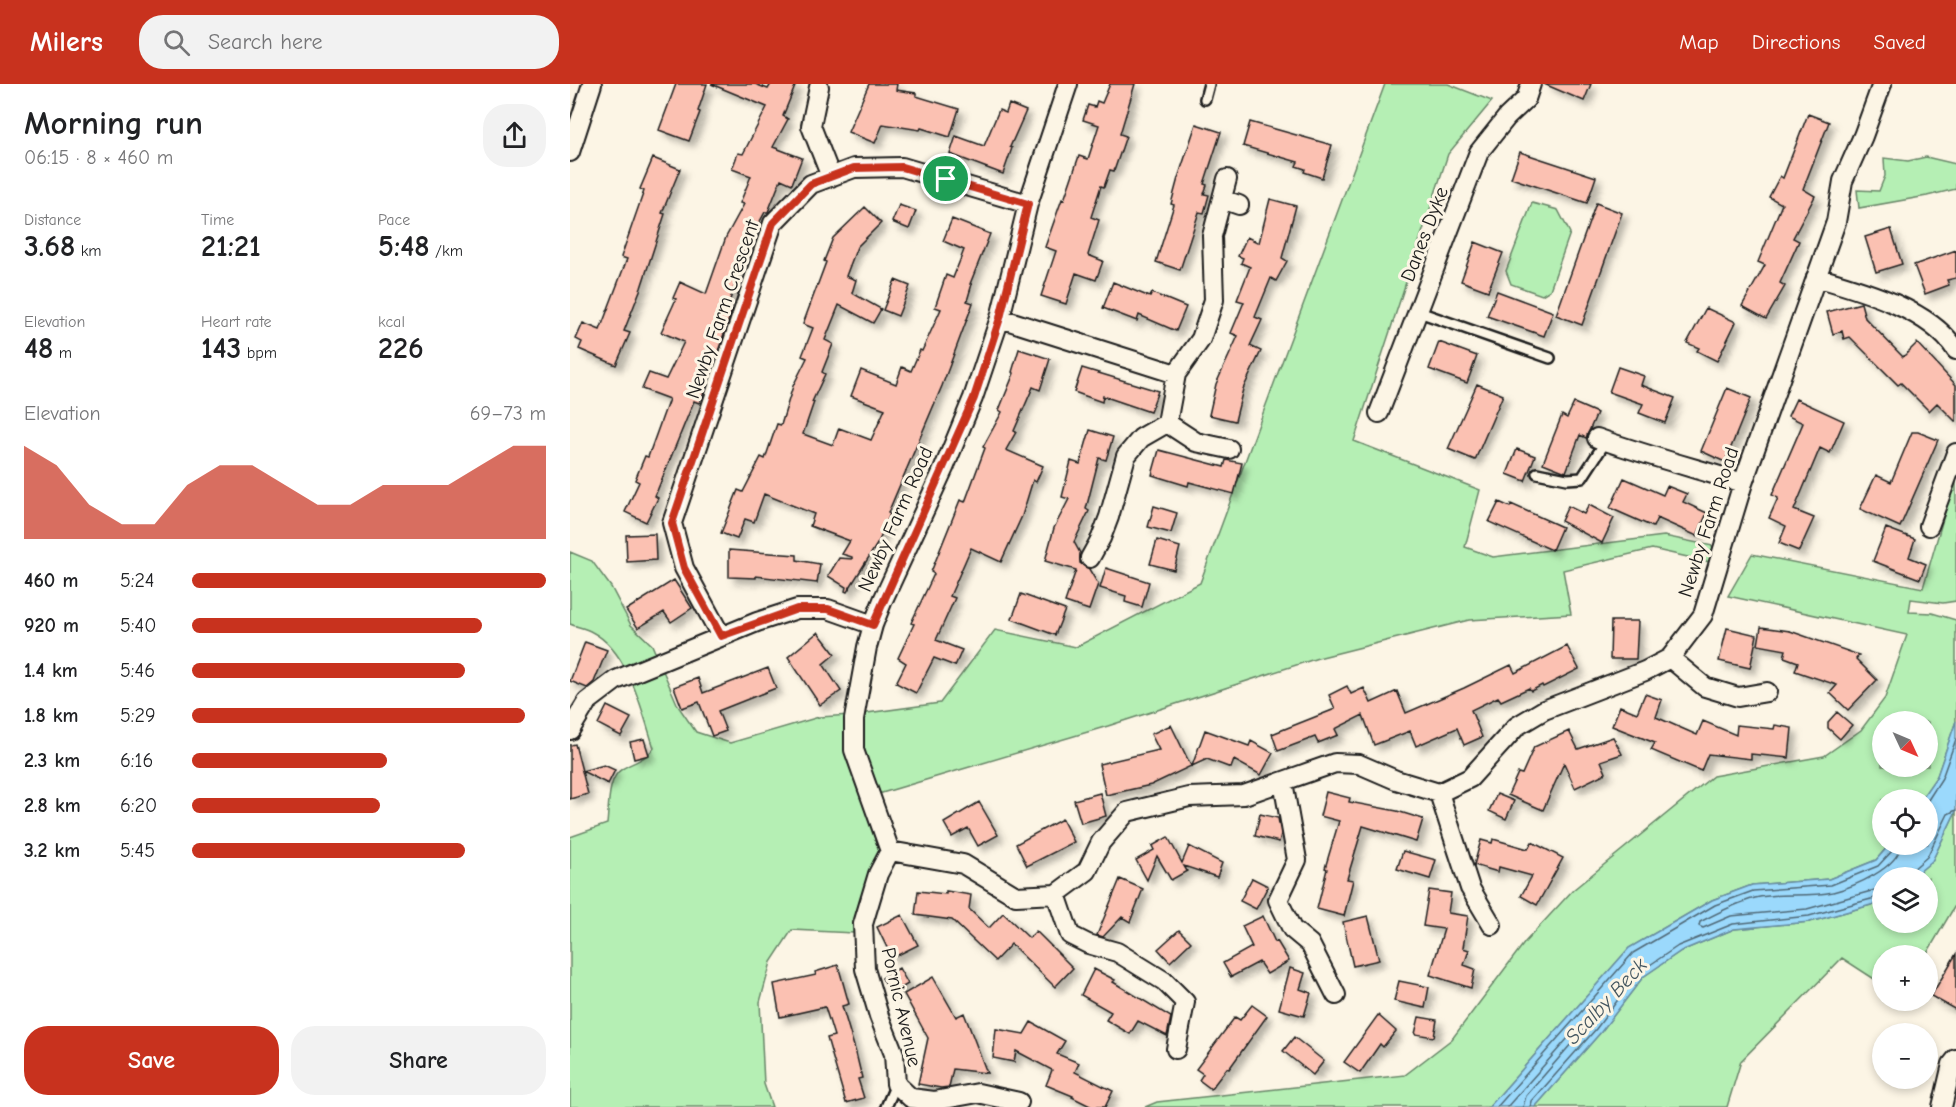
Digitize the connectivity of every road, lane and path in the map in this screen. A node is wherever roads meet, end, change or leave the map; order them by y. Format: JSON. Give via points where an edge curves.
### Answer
{"nodes":[{"id":1,"x":592,"y":84,"type":"edge"},
{"id":2,"x":1068,"y":84,"type":"edge"},
{"id":3,"x":1209,"y":84,"type":"edge"},
{"id":4,"x":1532,"y":84,"type":"edge"},
{"id":5,"x":1882,"y":84,"type":"edge"},
{"id":6,"x":819,"y":87,"type":"dead end"},
{"id":7,"x":1205,"y":99,"type":"dead end"},
{"id":8,"x":570,"y":152,"type":"edge"},
{"id":9,"x":831,"y":177,"type":"junction"},
{"id":10,"x":1227,"y":179,"type":"dead end"},
{"id":11,"x":1221,"y":199,"type":"junction"},
{"id":12,"x":1028,"y":204,"type":"junction"},
{"id":13,"x":1239,"y":205,"type":"dead end"},
{"id":14,"x":1816,"y":277,"type":"junction"},
{"id":15,"x":1419,"y":312,"type":"junction"},
{"id":16,"x":1000,"y":318,"type":"junction"},
{"id":17,"x":1956,"y":350,"type":"edge"},
{"id":18,"x":1550,"y":358,"type":"dead end"},
{"id":19,"x":1176,"y":374,"type":"junction"},
{"id":20,"x":1379,"y":413,"type":"dead end"},
{"id":21,"x":1167,"y":423,"type":"junction"},
{"id":22,"x":1602,"y":440,"type":"joint"},
{"id":23,"x":1228,"y":449,"type":"dead end"},
{"id":24,"x":1956,"y":453,"type":"edge"},
{"id":25,"x":1537,"y":473,"type":"dead end"},
{"id":26,"x":1743,"y":483,"type":"junction"},
{"id":27,"x":1929,"y":526,"type":"dead end"},
{"id":28,"x":1090,"y":558,"type":"dead end"},
{"id":29,"x":873,"y":625,"type":"junction"},
{"id":30,"x":721,"y":636,"type":"junction"},
{"id":31,"x":1670,"y":658,"type":"junction"},
{"id":32,"x":1767,"y":692,"type":"dead end"},
{"id":33,"x":570,"y":730,"type":"edge"},
{"id":34,"x":1283,"y":782,"type":"junction"},
{"id":35,"x":1439,"y":793,"type":"junction"},
{"id":36,"x":890,"y":851,"type":"junction"},
{"id":37,"x":1056,"y":894,"type":"junction"},
{"id":38,"x":1492,"y":926,"type":"dead end"},
{"id":39,"x":1336,"y":995,"type":"dead end"},
{"id":40,"x":1176,"y":1048,"type":"dead end"},
{"id":41,"x":1956,"y":1059,"type":"edge"},
{"id":42,"x":896,"y":1084,"type":"junction"},
{"id":43,"x":1019,"y":1102,"type":"dead end"},
{"id":44,"x":1945,"y":1106,"type":"edge"},
{"id":45,"x":886,"y":1107,"type":"edge"}],
"edges":[{"from":1,"to":8,"type":"street"},
{"from":2,"to":12,"type":"street","name":"Newby Farm Road"},
{"from":3,"to":7,"type":"lane"},
{"from":4,"to":15,"type":"street","name":"Danes Dyke","via":[[1526,99],[1479,153]]},
{"from":5,"to":14,"type":"street","name":"Newby Farm Road","via":[[1843,181],[1836,222]]},
{"from":6,"to":9,"type":"street","via":[[811,126]]},
{"from":9,"to":12,"type":"street","name":"Newby Farm Crescent","via":[[854,168],[902,167]]},
{"from":9,"to":30,"type":"street","name":"Newby Farm Crescent","via":[[811,184],[773,223],[672,523],[684,568]]},
{"from":10,"to":11,"type":"street"},
{"from":11,"to":13,"type":"street"},
{"from":11,"to":19,"type":"street","via":[[1212,236],[1214,300],[1201,339]]},
{"from":12,"to":16,"type":"street","name":"Newby Farm Road"},
{"from":14,"to":17,"type":"street","via":[[1872,293],[1915,315],[1948,338]]},
{"from":14,"to":26,"type":"street","name":"Newby Farm Road"},
{"from":15,"to":18,"type":"lane"},
{"from":15,"to":20,"type":"street","name":"Danes Dyke"},
{"from":16,"to":19,"type":"street"},
{"from":16,"to":29,"type":"street","name":"Newby Farm Road","via":[[974,398]]},
{"from":19,"to":21,"type":"street"},
{"from":21,"to":23,"type":"street","via":[[1196,442]]},
{"from":21,"to":28,"type":"street","via":[[1141,438],[1126,456],[1109,541]]},
{"from":22,"to":25,"type":"lane","via":[[1582,478]]},
{"from":22,"to":26,"type":"street"},
{"from":24,"to":27,"type":"street"},
{"from":26,"to":31,"type":"street","name":"Newby Farm Road","via":[[1703,615]]},
{"from":29,"to":30,"type":"street","via":[[828,609],[797,609]]},
{"from":29,"to":36,"type":"street","name":"Newby Farm Road","via":[[854,719],[854,750]]},
{"from":30,"to":33,"type":"street","via":[[616,680],[587,702]]},
{"from":31,"to":32,"type":"street","via":[[1706,687],[1738,697]]},
{"from":31,"to":35,"type":"street","name":"Newby Farm Road","via":[[1544,710],[1517,726],[1470,778]]},
{"from":34,"to":35,"type":"street","via":[[1335,763],[1359,764]]},
{"from":34,"to":37,"type":"street","via":[[1244,795],[1189,797],[1127,812],[1101,842],[1087,871]]},
{"from":34,"to":39,"type":"street","via":[[1297,860],[1278,900],[1292,929],[1310,944]]},
{"from":35,"to":38,"type":"street","via":[[1470,888]]},
{"from":36,"to":37,"type":"street","via":[[963,864],[1016,896]]},
{"from":36,"to":42,"type":"street","name":"Pornic Avenue","via":[[878,874],[863,924],[865,969],[894,1054]]},
{"from":37,"to":40,"type":"street","via":[[1070,935],[1117,952],[1164,981],[1185,1002]]},
{"from":41,"to":44,"type":"street"},
{"from":42,"to":43,"type":"street","name":"Pornic Avenue","via":[[910,1098],[934,1101],[978,1093]]},
{"from":42,"to":45,"type":"lane"}]}
